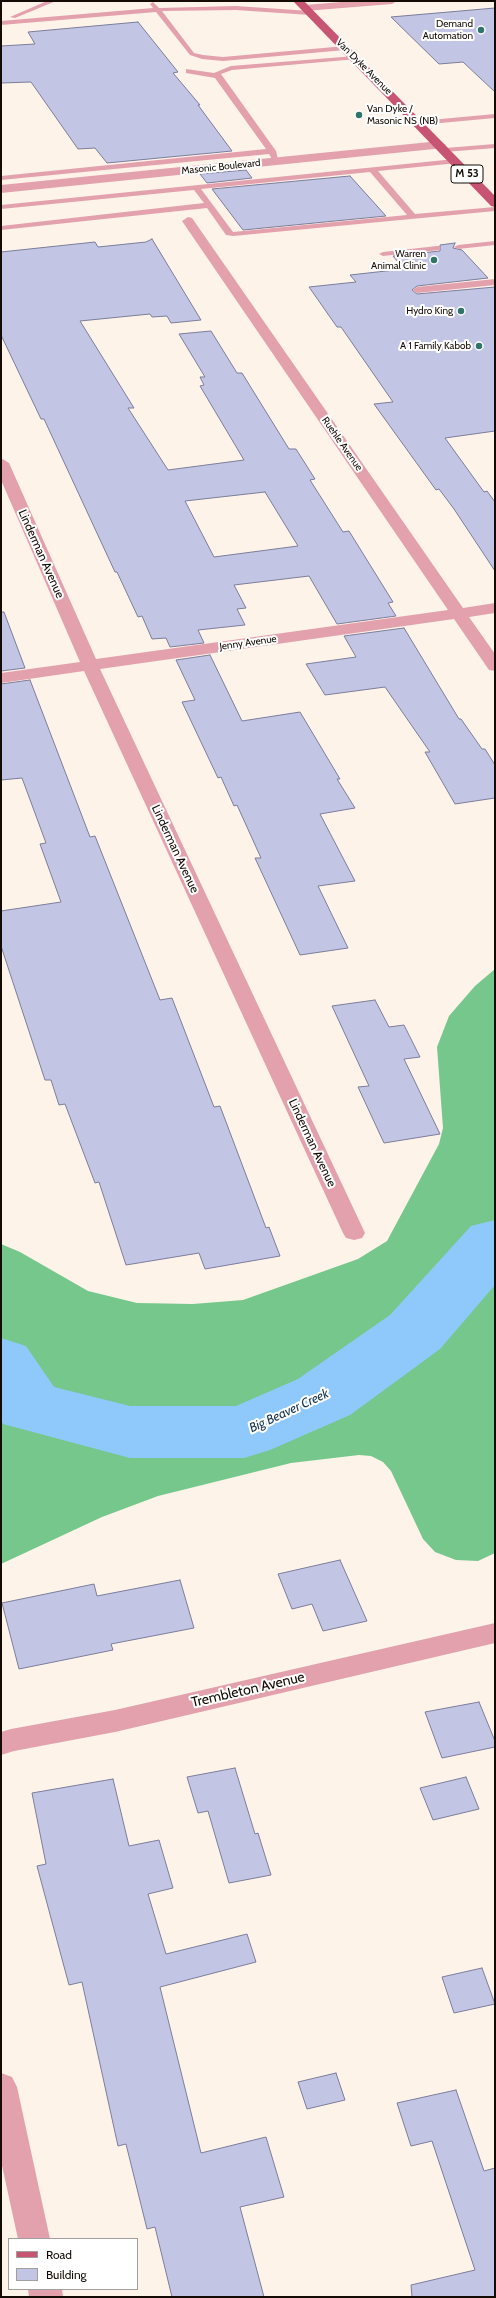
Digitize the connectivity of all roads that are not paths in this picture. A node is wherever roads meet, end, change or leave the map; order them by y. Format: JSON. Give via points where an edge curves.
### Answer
{"nodes":[{"id":1,"x":54,"y":1,"type":"edge"},
{"id":2,"x":151,"y":1,"type":"edge"},
{"id":3,"x":219,"y":1,"type":"edge"},
{"id":4,"x":392,"y":1,"type":"edge"},
{"id":5,"x":305,"y":7,"type":"edge"},
{"id":6,"x":157,"y":9,"type":"junction"},
{"id":7,"x":167,"y":9,"type":"junction"},
{"id":8,"x":1,"y":22,"type":"edge"},
{"id":9,"x":345,"y":48,"type":"junction"},
{"id":10,"x":192,"y":54,"type":"junction"},
{"id":11,"x":355,"y":58,"type":"junction"},
{"id":12,"x":184,"y":59,"type":"dead end"},
{"id":13,"x":223,"y":59,"type":"junction"},
{"id":14,"x":231,"y":68,"type":"junction"},
{"id":15,"x":189,"y":71,"type":"dead end"},
{"id":16,"x":217,"y":76,"type":"junction"},
{"id":17,"x":495,"y":116,"type":"edge"},
{"id":18,"x":419,"y":123,"type":"junction"},
{"id":19,"x":495,"y":146,"type":"edge"},
{"id":20,"x":443,"y":147,"type":"junction"},
{"id":21,"x":272,"y":151,"type":"junction"},
{"id":22,"x":137,"y":156,"type":"dead end"},
{"id":23,"x":99,"y":160,"type":"dead end"},
{"id":24,"x":165,"y":161,"type":"junction"},
{"id":25,"x":455,"y":161,"type":"junction"},
{"id":26,"x":277,"y":162,"type":"junction"},
{"id":27,"x":371,"y":168,"type":"junction"},
{"id":28,"x":82,"y":170,"type":"junction"},
{"id":29,"x":159,"y":173,"type":"junction"},
{"id":30,"x":1,"y":178,"type":"edge"},
{"id":31,"x":195,"y":186,"type":"junction"},
{"id":32,"x":171,"y":188,"type":"junction"},
{"id":33,"x":1,"y":189,"type":"edge"},
{"id":34,"x":495,"y":203,"type":"edge"},
{"id":35,"x":210,"y":205,"type":"junction"},
{"id":36,"x":1,"y":207,"type":"edge"},
{"id":37,"x":495,"y":209,"type":"edge"},
{"id":38,"x":413,"y":217,"type":"junction"},
{"id":39,"x":188,"y":221,"type":"dead end"},
{"id":40,"x":1,"y":228,"type":"edge"},
{"id":41,"x":495,"y":243,"type":"edge"},
{"id":42,"x":458,"y":246,"type":"dead end"},
{"id":43,"x":437,"y":248,"type":"dead end"},
{"id":44,"x":383,"y":254,"type":"dead end"},
{"id":45,"x":495,"y":282,"type":"edge"},
{"id":46,"x":417,"y":290,"type":"dead end"},
{"id":47,"x":1,"y":463,"type":"edge"},
{"id":48,"x":495,"y":608,"type":"edge"},
{"id":49,"x":458,"y":613,"type":"junction"},
{"id":50,"x":90,"y":666,"type":"junction"},
{"id":51,"x":495,"y":666,"type":"edge"},
{"id":52,"x":1,"y":678,"type":"edge"},
{"id":53,"x":354,"y":1233,"type":"dead end"},
{"id":54,"x":495,"y":1633,"type":"edge"},
{"id":55,"x":1,"y":1744,"type":"edge"},
{"id":56,"x":1,"y":2087,"type":"edge"},
{"id":57,"x":34,"y":2238,"type":"edge"}],
"edges":[{"from":1,"to":8,"type":"lane"},
{"from":2,"to":6,"type":"lane"},
{"from":3,"to":7,"type":"lane"},
{"from":4,"to":5,"type":"street"},
{"from":5,"to":7,"type":"lane"},
{"from":5,"to":9,"type":"main road","name":"Van Dyke Avenue","number":"M 53"},
{"from":6,"to":7,"type":"lane"},
{"from":6,"to":8,"type":"lane"},
{"from":6,"to":10,"type":"lane"},
{"from":9,"to":11,"type":"main road","name":"Van Dyke Avenue","number":"M 53"},
{"from":9,"to":13,"type":"lane"},
{"from":10,"to":12,"type":"lane"},
{"from":10,"to":13,"type":"lane"},
{"from":11,"to":14,"type":"lane"},
{"from":11,"to":18,"type":"main road","name":"Van Dyke Avenue","number":"M 53"},
{"from":13,"to":14,"type":"lane"},
{"from":14,"to":16,"type":"lane","via":[[223,70]]},
{"from":15,"to":16,"type":"lane"},
{"from":16,"to":21,"type":"lane"},
{"from":17,"to":18,"type":"lane"},
{"from":18,"to":20,"type":"main road","name":"Van Dyke Avenue","number":"M 53"},
{"from":19,"to":20,"type":"lane"},
{"from":20,"to":25,"type":"main road","name":"Van Dyke Avenue","number":"M 53"},
{"from":20,"to":26,"type":"street","name":"Masonic Boulevard"},
{"from":21,"to":24,"type":"lane"},
{"from":21,"to":26,"type":"lane"},
{"from":22,"to":24,"type":"lane"},
{"from":23,"to":28,"type":"lane"},
{"from":24,"to":28,"type":"lane"},
{"from":25,"to":27,"type":"lane"},
{"from":25,"to":34,"type":"main road","name":"Van Dyke Avenue","number":"M 53"},
{"from":26,"to":29,"type":"street","name":"Masonic Boulevard"},
{"from":27,"to":31,"type":"lane"},
{"from":27,"to":38,"type":"lane"},
{"from":28,"to":30,"type":"lane"},
{"from":29,"to":32,"type":"lane"},
{"from":29,"to":33,"type":"street","name":"Masonic Boulevard"},
{"from":31,"to":32,"type":"lane"},
{"from":31,"to":35,"type":"lane"},
{"from":32,"to":36,"type":"lane"},
{"from":35,"to":38,"type":"lane","via":[[229,233],[233,234]]},
{"from":35,"to":40,"type":"lane"},
{"from":37,"to":38,"type":"lane"},
{"from":39,"to":49,"type":"street","name":"Ruehle Avenue"},
{"from":41,"to":42,"type":"lane"},
{"from":43,"to":44,"type":"lane"},
{"from":45,"to":46,"type":"lane"},
{"from":47,"to":50,"type":"street","name":"Linderman Avenue"},
{"from":48,"to":49,"type":"street","name":"Jenny Avenue"},
{"from":49,"to":50,"type":"street","name":"Jenny Avenue"},
{"from":49,"to":51,"type":"street","name":"Ruehle Avenue"},
{"from":50,"to":52,"type":"street","name":"Jenny Avenue"},
{"from":50,"to":53,"type":"street","name":"Linderman Avenue"},
{"from":54,"to":55,"type":"street","name":"Trembleton Avenue","via":[[115,1721]]},
{"from":56,"to":57,"type":"street"}]}
